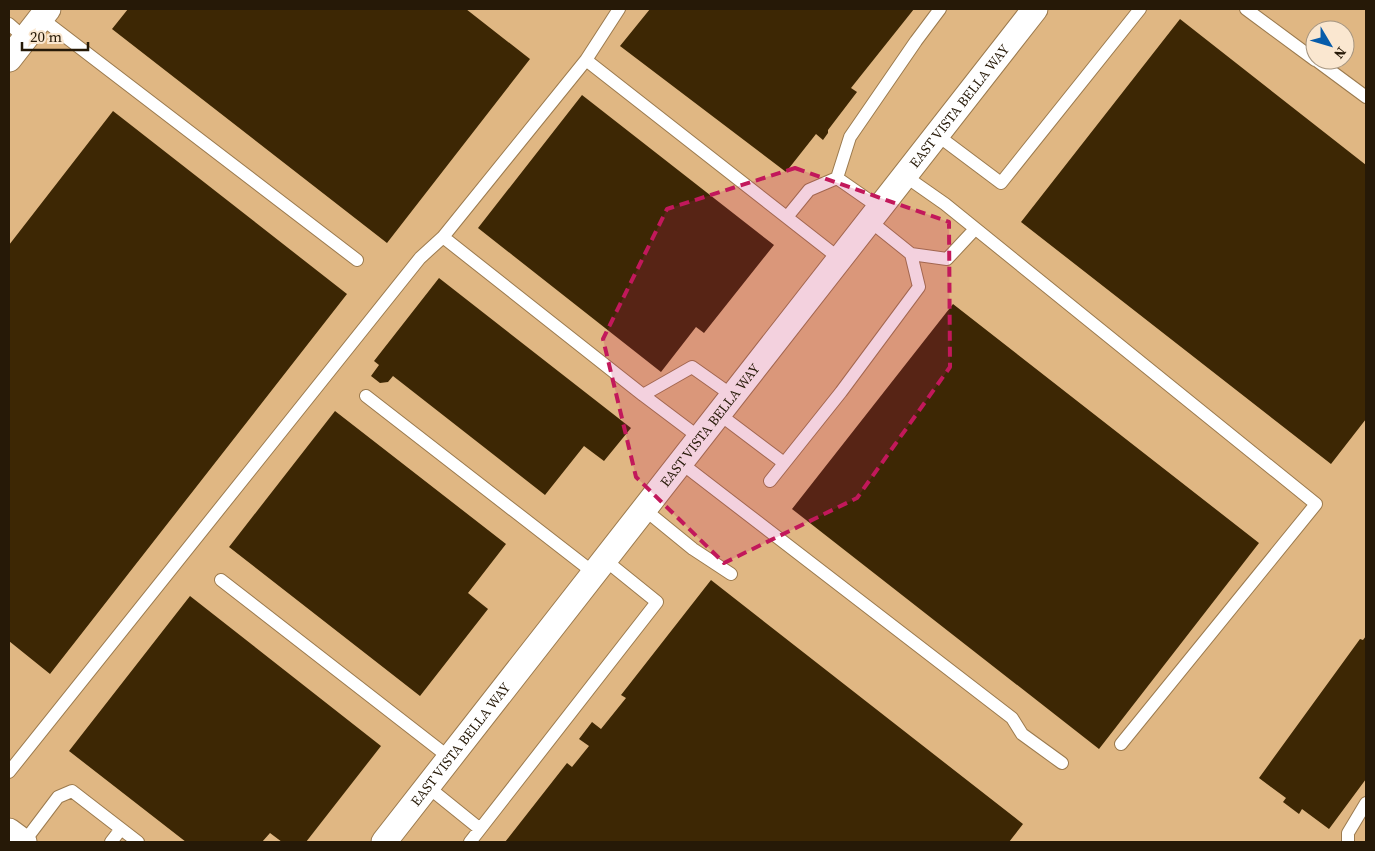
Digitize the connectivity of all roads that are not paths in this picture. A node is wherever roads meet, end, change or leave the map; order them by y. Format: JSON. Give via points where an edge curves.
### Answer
{"nodes":[{"id":1,"x":619,"y":9,"type":"edge"},
{"id":2,"x":940,"y":9,"type":"edge"},
{"id":3,"x":1036,"y":9,"type":"edge"},
{"id":4,"x":1140,"y":9,"type":"edge"},
{"id":5,"x":1246,"y":9,"type":"edge"},
{"id":6,"x":45,"y":13,"type":"edge"},
{"id":7,"x":17,"y":31,"type":"edge"},
{"id":8,"x":1305,"y":53,"type":"edge"},
{"id":9,"x":9,"y":59,"type":"edge"},
{"id":10,"x":586,"y":60,"type":"junction"},
{"id":11,"x":1329,"y":70,"type":"edge"},
{"id":12,"x":1366,"y":97,"type":"edge"},
{"id":13,"x":937,"y":135,"type":"junction"},
{"id":14,"x":905,"y":176,"type":"junction"},
{"id":15,"x":837,"y":178,"type":"junction"},
{"id":16,"x":875,"y":214,"type":"junction"},
{"id":17,"x":787,"y":217,"type":"junction"},
{"id":18,"x":975,"y":229,"type":"junction"},
{"id":19,"x":443,"y":237,"type":"junction"},
{"id":20,"x":911,"y":254,"type":"junction"},
{"id":21,"x":840,"y":259,"type":"junction"},
{"id":22,"x":357,"y":260,"type":"dead end"},
{"id":23,"x":643,"y":395,"type":"junction"},
{"id":24,"x":366,"y":396,"type":"dead end"},
{"id":25,"x":726,"y":405,"type":"junction"},
{"id":26,"x":700,"y":438,"type":"junction"},
{"id":27,"x":681,"y":463,"type":"junction"},
{"id":28,"x":784,"y":463,"type":"junction"},
{"id":29,"x":770,"y":481,"type":"dead end"},
{"id":30,"x":644,"y":509,"type":"junction"},
{"id":31,"x":600,"y":567,"type":"junction"},
{"id":32,"x":732,"y":574,"type":"dead end"},
{"id":33,"x":221,"y":580,"type":"dead end"},
{"id":34,"x":1121,"y":744,"type":"dead end"},
{"id":35,"x":450,"y":758,"type":"junction"},
{"id":36,"x":1062,"y":764,"type":"dead end"},
{"id":37,"x":9,"y":772,"type":"edge"},
{"id":38,"x":428,"y":787,"type":"junction"},
{"id":39,"x":1366,"y":803,"type":"edge"},
{"id":40,"x":121,"y":829,"type":"junction"},
{"id":41,"x":480,"y":829,"type":"junction"},
{"id":42,"x":9,"y":830,"type":"edge"},
{"id":43,"x":24,"y":842,"type":"edge"},
{"id":44,"x":111,"y":842,"type":"edge"},
{"id":45,"x":138,"y":842,"type":"edge"},
{"id":46,"x":384,"y":842,"type":"edge"},
{"id":47,"x":470,"y":842,"type":"edge"},
{"id":48,"x":1348,"y":842,"type":"edge"}],
"edges":[{"from":1,"to":10,"type":"lane"},
{"from":2,"to":15,"type":"lane","via":[[850,137]]},
{"from":3,"to":13,"type":"street","name":"EAST VISTA BELLA WAY"},
{"from":4,"to":13,"type":"lane","via":[[1001,183]]},
{"from":5,"to":8,"type":"lane"},
{"from":6,"to":7,"type":"street"},
{"from":6,"to":22,"type":"lane"},
{"from":7,"to":9,"type":"street"},
{"from":10,"to":17,"type":"lane"},
{"from":10,"to":19,"type":"lane"},
{"from":11,"to":12,"type":"lane"},
{"from":13,"to":14,"type":"street","name":"EAST VISTA BELLA WAY"},
{"from":14,"to":16,"type":"street","name":"EAST VISTA BELLA WAY"},
{"from":14,"to":18,"type":"lane"},
{"from":15,"to":16,"type":"lane"},
{"from":15,"to":17,"type":"lane","via":[[808,190]]},
{"from":16,"to":20,"type":"lane"},
{"from":16,"to":21,"type":"street","name":"EAST VISTA BELLA WAY"},
{"from":17,"to":21,"type":"lane"},
{"from":18,"to":20,"type":"lane","via":[[947,259]]},
{"from":18,"to":34,"type":"lane","via":[[1316,504]]},
{"from":19,"to":23,"type":"lane"},
{"from":19,"to":37,"type":"lane","via":[[420,258]]},
{"from":20,"to":28,"type":"lane","via":[[919,287]]},
{"from":21,"to":25,"type":"street","name":"EAST VISTA BELLA WAY"},
{"from":23,"to":25,"type":"lane","via":[[692,367]]},
{"from":23,"to":26,"type":"lane"},
{"from":24,"to":31,"type":"lane"},
{"from":25,"to":26,"type":"street","name":"EAST VISTA BELLA WAY"},
{"from":25,"to":28,"type":"lane"},
{"from":26,"to":27,"type":"street","name":"EAST VISTA BELLA WAY"},
{"from":27,"to":30,"type":"street","name":"EAST VISTA BELLA WAY"},
{"from":27,"to":36,"type":"lane","via":[[1012,718],[1022,734]]},
{"from":28,"to":29,"type":"lane"},
{"from":30,"to":31,"type":"street","name":"EAST VISTA BELLA WAY"},
{"from":30,"to":32,"type":"lane","via":[[693,549]]},
{"from":31,"to":35,"type":"street","name":"EAST VISTA BELLA WAY"},
{"from":31,"to":41,"type":"lane","via":[[657,602]]},
{"from":33,"to":35,"type":"lane"},
{"from":35,"to":38,"type":"street","name":"EAST VISTA BELLA WAY"},
{"from":38,"to":41,"type":"lane"},
{"from":38,"to":46,"type":"street","name":"EAST VISTA BELLA WAY"},
{"from":39,"to":48,"type":"lane","via":[[1348,833]]},
{"from":40,"to":43,"type":"lane","via":[[72,791],[58,797]]},
{"from":40,"to":44,"type":"lane"},
{"from":40,"to":45,"type":"lane"},
{"from":41,"to":47,"type":"lane"},
{"from":42,"to":43,"type":"street"}]}
